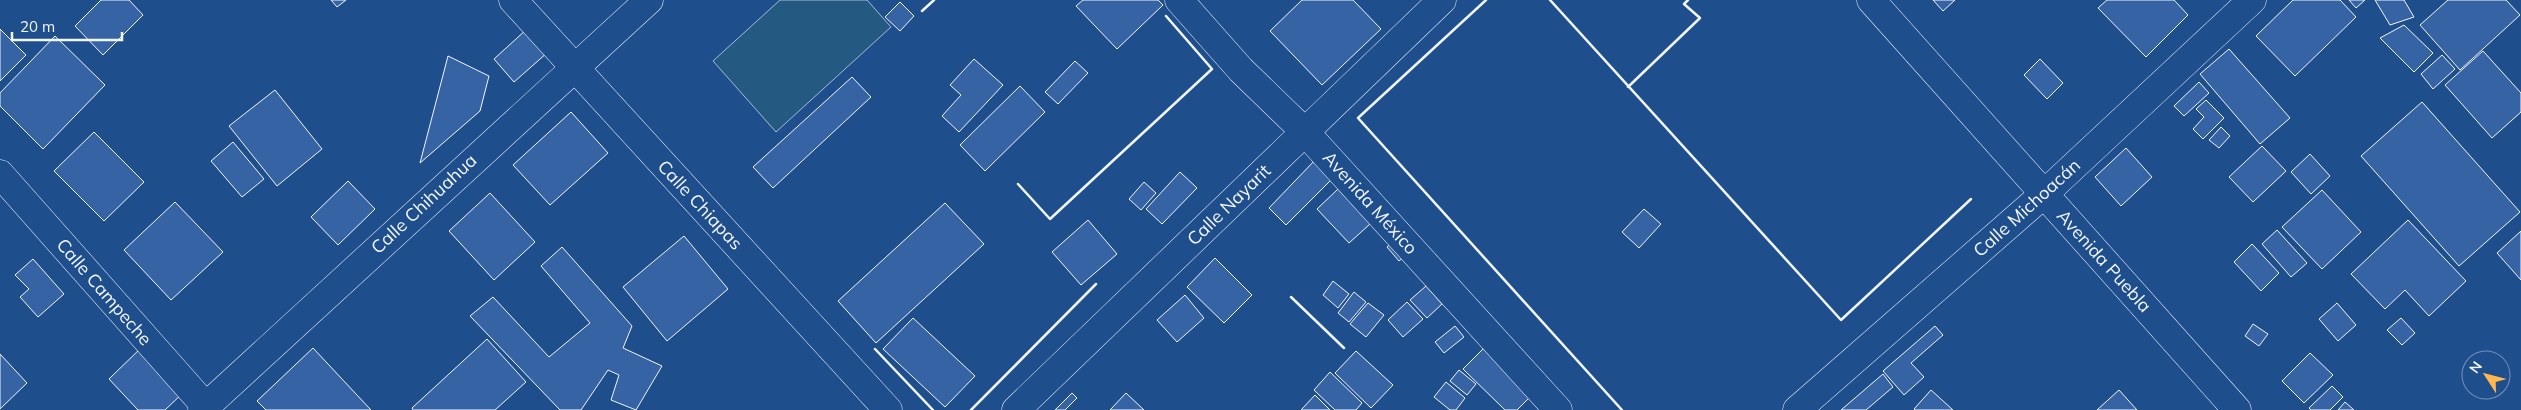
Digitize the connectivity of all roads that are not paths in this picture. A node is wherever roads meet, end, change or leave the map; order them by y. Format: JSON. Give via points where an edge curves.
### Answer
{"nodes":[{"id":1,"x":513,"y":0,"type":"edge"},
{"id":2,"x":649,"y":0,"type":"edge"},
{"id":3,"x":1179,"y":0,"type":"edge"},
{"id":4,"x":1442,"y":0,"type":"edge"},
{"id":5,"x":1871,"y":0,"type":"edge"},
{"id":6,"x":2252,"y":0,"type":"edge"},
{"id":7,"x":573,"y":67,"type":"junction"},
{"id":8,"x":1305,"y":132,"type":"junction"},
{"id":9,"x":0,"y":174,"type":"edge"},
{"id":10,"x":2044,"y":194,"type":"junction"},
{"id":11,"x":205,"y":409,"type":"edge"},
{"id":12,"x":888,"y":410,"type":"edge"},
{"id":13,"x":1016,"y":410,"type":"edge"},
{"id":14,"x":1558,"y":410,"type":"edge"},
{"id":15,"x":1797,"y":410,"type":"edge"},
{"id":16,"x":2237,"y":410,"type":"edge"}],
"edges":[{"from":1,"to":7,"type":"street","name":"Calle Chiapas"},
{"from":2,"to":7,"type":"street","name":"Calle Chihuahua"},
{"from":3,"to":8,"type":"street","name":"Avenida México","via":[[1241,70]]},
{"from":4,"to":8,"type":"street","name":"Calle Nayarit"},
{"from":5,"to":10,"type":"street","name":"Avenida Puebla"},
{"from":6,"to":10,"type":"street","name":"Calle Michoacán"},
{"from":7,"to":11,"type":"street","name":"Calle Chihuahua"},
{"from":7,"to":12,"type":"street","name":"Calle Chiapas"},
{"from":8,"to":13,"type":"street","name":"Calle Nayarit"},
{"from":8,"to":14,"type":"street","name":"Avenida México"},
{"from":9,"to":11,"type":"street","name":"Calle Campeche"},
{"from":10,"to":15,"type":"street","name":"Calle Michoacán"},
{"from":10,"to":16,"type":"street","name":"Avenida Puebla"}]}
